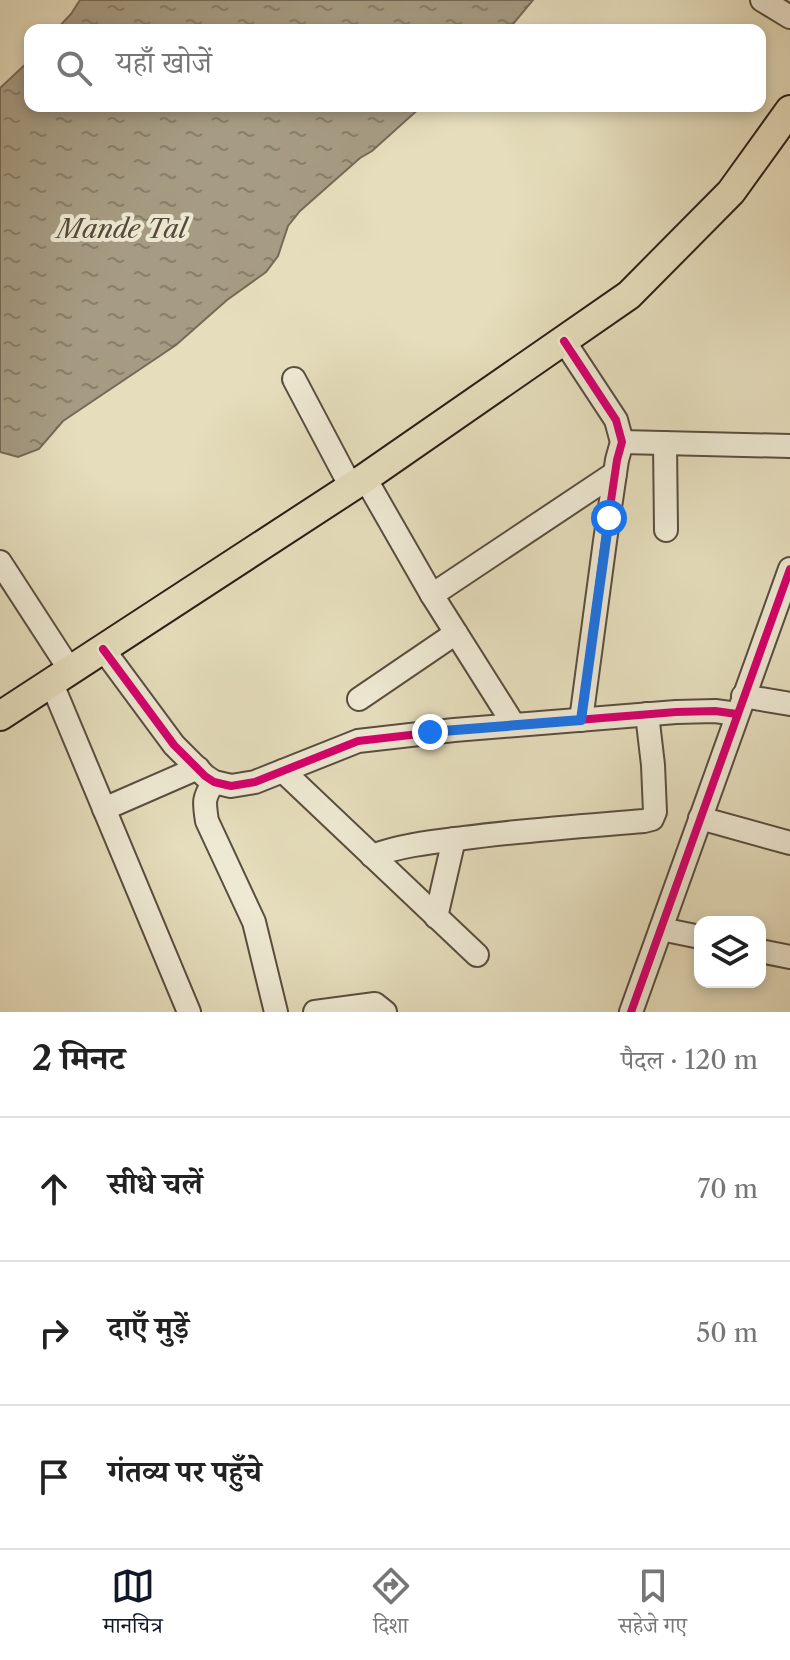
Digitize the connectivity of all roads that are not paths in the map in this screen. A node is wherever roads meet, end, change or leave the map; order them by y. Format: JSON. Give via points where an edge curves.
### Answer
{"nodes":[{"id":1,"x":762,"y":0,"type":"edge"},
{"id":2,"x":790,"y":17,"type":"edge"},
{"id":3,"x":790,"y":110,"type":"edge"},
{"id":4,"x":564,"y":341,"type":"junction"},
{"id":5,"x":294,"y":379,"type":"dead end"},
{"id":6,"x":622,"y":442,"type":"junction"},
{"id":7,"x":665,"y":443,"type":"junction"},
{"id":8,"x":790,"y":446,"type":"edge"},
{"id":9,"x":615,"y":473,"type":"junction"},
{"id":10,"x":358,"y":483,"type":"junction"},
{"id":11,"x":666,"y":530,"type":"dead end"},
{"id":12,"x":0,"y":562,"type":"edge"},
{"id":13,"x":789,"y":573,"type":"edge"},
{"id":14,"x":432,"y":595,"type":"junction"},
{"id":15,"x":456,"y":633,"type":"junction"},
{"id":16,"x":103,"y":649,"type":"junction"},
{"id":17,"x":61,"y":677,"type":"junction"},
{"id":18,"x":359,"y":699,"type":"dead end"},
{"id":19,"x":790,"y":704,"type":"edge"},
{"id":20,"x":740,"y":705,"type":"junction"},
{"id":21,"x":647,"y":714,"type":"junction"},
{"id":22,"x":0,"y":716,"type":"edge"},
{"id":23,"x":581,"y":720,"type":"junction"},
{"id":24,"x":514,"y":725,"type":"junction"},
{"id":25,"x":283,"y":771,"type":"junction"},
{"id":26,"x":206,"y":775,"type":"junction"},
{"id":27,"x":104,"y":809,"type":"junction"},
{"id":28,"x":700,"y":818,"type":"junction"},
{"id":29,"x":454,"y":839,"type":"junction"},
{"id":30,"x":790,"y":843,"type":"edge"},
{"id":31,"x":372,"y":856,"type":"junction"},
{"id":32,"x":436,"y":917,"type":"junction"},
{"id":33,"x":661,"y":929,"type":"junction"},
{"id":34,"x":694,"y":936,"type":"edge"},
{"id":35,"x":766,"y":952,"type":"edge"},
{"id":36,"x":477,"y":955,"type":"dead end"},
{"id":37,"x":790,"y":957,"type":"edge"},
{"id":38,"x":634,"y":1011,"type":"edge"},
{"id":39,"x":189,"y":1012,"type":"edge"},
{"id":40,"x":276,"y":1012,"type":"edge"},
{"id":41,"x":315,"y":1012,"type":"edge"},
{"id":42,"x":385,"y":1012,"type":"edge"}],
"edges":[{"from":1,"to":2,"type":"street"},
{"from":3,"to":4,"type":"main road","via":[[731,192],[629,295]]},
{"from":4,"to":6,"type":"street","via":[[616,420]]},
{"from":4,"to":10,"type":"main road"},
{"from":5,"to":10,"type":"street"},
{"from":6,"to":7,"type":"street"},
{"from":6,"to":9,"type":"street"},
{"from":7,"to":8,"type":"street"},
{"from":7,"to":11,"type":"street"},
{"from":9,"to":14,"type":"street"},
{"from":9,"to":23,"type":"street"},
{"from":10,"to":14,"type":"street"},
{"from":10,"to":16,"type":"main road"},
{"from":12,"to":17,"type":"street"},
{"from":13,"to":20,"type":"street"},
{"from":14,"to":15,"type":"street"},
{"from":15,"to":18,"type":"street"},
{"from":15,"to":24,"type":"street"},
{"from":16,"to":17,"type":"main road"},
{"from":16,"to":26,"type":"street","via":[[174,745]]},
{"from":17,"to":22,"type":"main road"},
{"from":17,"to":27,"type":"street"},
{"from":19,"to":20,"type":"street"},
{"from":20,"to":21,"type":"street"},
{"from":20,"to":28,"type":"street"},
{"from":21,"to":23,"type":"street"},
{"from":21,"to":29,"type":"street","via":[[652,819]]},
{"from":23,"to":24,"type":"street"},
{"from":24,"to":25,"type":"street","via":[[358,741]]},
{"from":25,"to":26,"type":"street","via":[[231,786]]},
{"from":25,"to":31,"type":"street"},
{"from":26,"to":27,"type":"street"},
{"from":26,"to":40,"type":"street","via":[[207,821],[254,922]]},
{"from":27,"to":39,"type":"street"},
{"from":28,"to":30,"type":"street"},
{"from":28,"to":33,"type":"street"},
{"from":29,"to":31,"type":"street"},
{"from":29,"to":32,"type":"street"},
{"from":31,"to":32,"type":"street"},
{"from":32,"to":36,"type":"street"},
{"from":33,"to":34,"type":"street"},
{"from":33,"to":38,"type":"street"},
{"from":35,"to":37,"type":"street"},
{"from":41,"to":42,"type":"street","via":[[375,1004]]}]}
